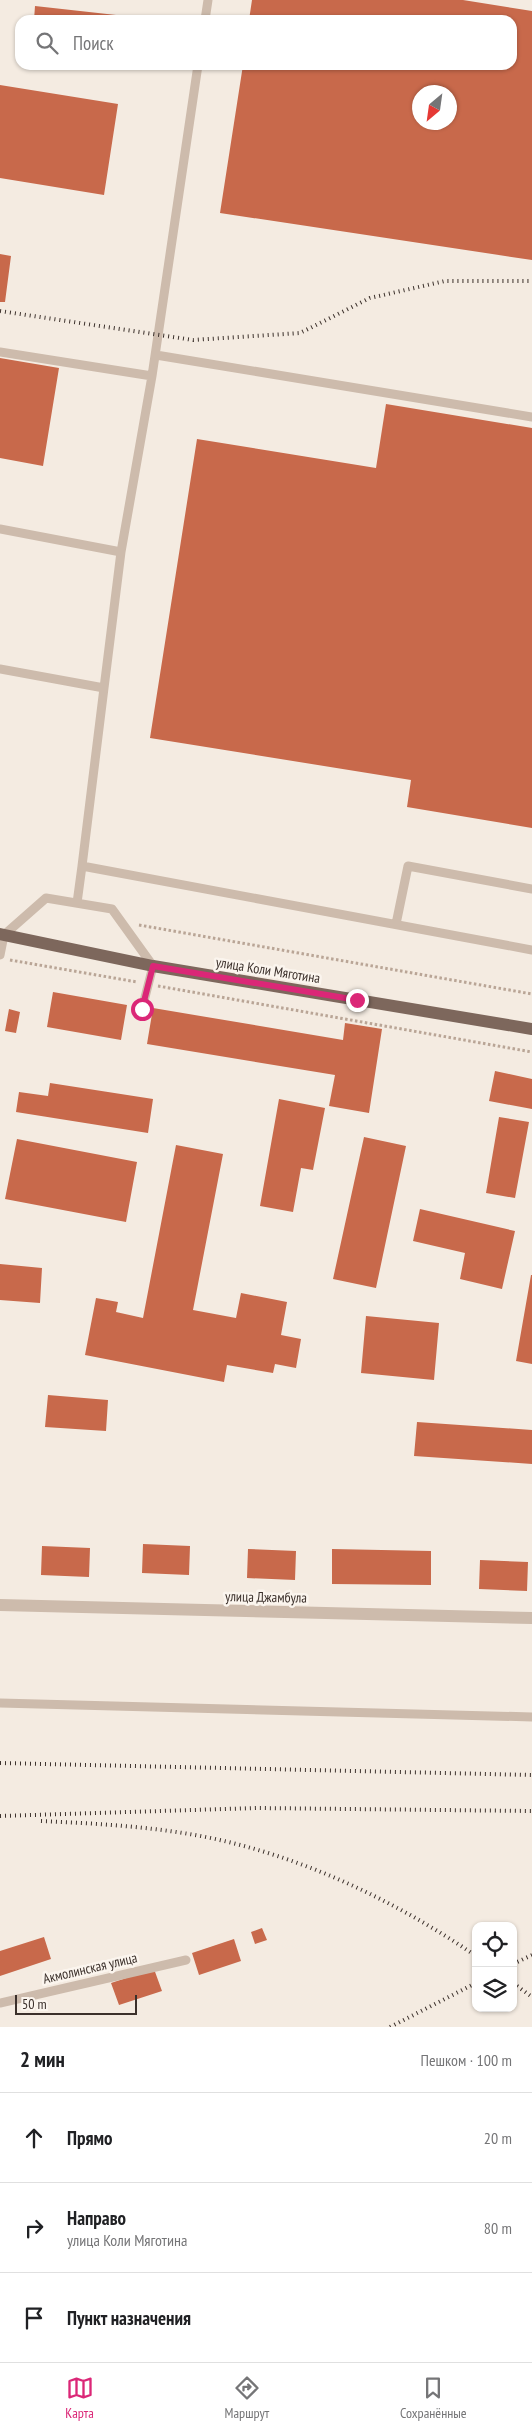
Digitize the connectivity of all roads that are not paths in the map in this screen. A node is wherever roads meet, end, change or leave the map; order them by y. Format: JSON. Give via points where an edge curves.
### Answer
{"nodes":[{"id":1,"x":208,"y":0,"type":"edge"},
{"id":2,"x":206,"y":15,"type":"edge"},
{"id":3,"x":197,"y":70,"type":"edge"},
{"id":4,"x":0,"y":352,"type":"edge"},
{"id":5,"x":156,"y":355,"type":"junction"},
{"id":6,"x":152,"y":376,"type":"junction"},
{"id":7,"x":532,"y":417,"type":"edge"},
{"id":8,"x":0,"y":529,"type":"edge"},
{"id":9,"x":121,"y":552,"type":"junction"},
{"id":10,"x":0,"y":669,"type":"edge"},
{"id":11,"x":104,"y":688,"type":"junction"},
{"id":12,"x":82,"y":866,"type":"junction"},
{"id":13,"x":532,"y":889,"type":"edge"},
{"id":14,"x":77,"y":903,"type":"junction"},
{"id":15,"x":396,"y":924,"type":"junction"},
{"id":16,"x":2,"y":935,"type":"edge"},
{"id":17,"x":532,"y":950,"type":"edge"},
{"id":18,"x":0,"y":955,"type":"edge"},
{"id":19,"x":153,"y":966,"type":"junction"},
{"id":20,"x":142,"y":1009,"type":"dead end"},
{"id":21,"x":532,"y":1029,"type":"edge"},
{"id":22,"x":0,"y":1605,"type":"edge"},
{"id":23,"x":532,"y":1618,"type":"edge"},
{"id":24,"x":0,"y":1703,"type":"edge"},
{"id":25,"x":532,"y":1717,"type":"edge"},
{"id":26,"x":186,"y":1960,"type":"dead end"},
{"id":27,"x":0,"y":2003,"type":"edge"}],
"edges":[{"from":1,"to":2,"type":"lane"},
{"from":3,"to":5,"type":"lane"},
{"from":4,"to":6,"type":"lane"},
{"from":5,"to":6,"type":"lane"},
{"from":5,"to":7,"type":"lane"},
{"from":6,"to":9,"type":"lane"},
{"from":8,"to":9,"type":"lane"},
{"from":9,"to":11,"type":"lane"},
{"from":10,"to":11,"type":"lane"},
{"from":11,"to":12,"type":"lane"},
{"from":12,"to":14,"type":"lane"},
{"from":12,"to":15,"type":"lane"},
{"from":13,"to":15,"type":"lane","via":[[408,866]]},
{"from":14,"to":16,"type":"lane","via":[[46,898]]},
{"from":14,"to":19,"type":"lane","via":[[112,909]]},
{"from":15,"to":17,"type":"lane"},
{"from":16,"to":18,"type":"lane"},
{"from":16,"to":19,"type":"main road","name":"улица Коли Мяготина"},
{"from":19,"to":20,"type":"lane"},
{"from":19,"to":21,"type":"main road","name":"улица Коли Мяготина"},
{"from":22,"to":23,"type":"street","name":"улица Джамбула"},
{"from":24,"to":25,"type":"lane"},
{"from":26,"to":27,"type":"lane","name":"Акмолинская улица"}]}
